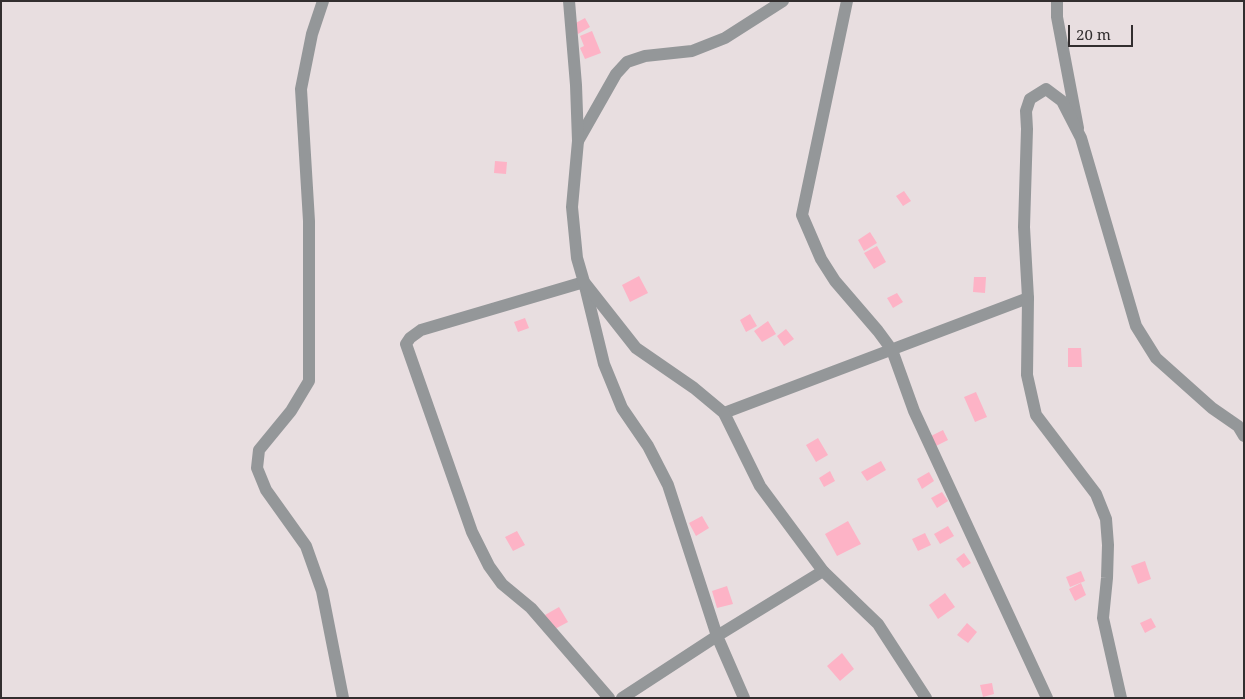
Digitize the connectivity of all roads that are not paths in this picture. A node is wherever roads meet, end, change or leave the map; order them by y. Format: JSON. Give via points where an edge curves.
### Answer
{"nodes":[{"id":1,"x":323,"y":1,"type":"edge"},
{"id":2,"x":569,"y":1,"type":"edge"},
{"id":3,"x":847,"y":1,"type":"edge"},
{"id":4,"x":1057,"y":1,"type":"edge"},
{"id":5,"x":779,"y":3,"type":"edge"},
{"id":6,"x":1080,"y":138,"type":"junction"},
{"id":7,"x":578,"y":141,"type":"junction"},
{"id":8,"x":584,"y":282,"type":"junction"},
{"id":9,"x":1028,"y":298,"type":"junction"},
{"id":10,"x":892,"y":350,"type":"junction"},
{"id":11,"x":724,"y":413,"type":"junction"},
{"id":12,"x":1244,"y":436,"type":"edge"},
{"id":13,"x":824,"y":571,"type":"junction"},
{"id":14,"x":717,"y":636,"type":"junction"},
{"id":15,"x":343,"y":698,"type":"edge"},
{"id":16,"x":609,"y":698,"type":"edge"},
{"id":17,"x":622,"y":698,"type":"edge"},
{"id":18,"x":744,"y":698,"type":"edge"},
{"id":19,"x":926,"y":698,"type":"edge"},
{"id":20,"x":1047,"y":698,"type":"edge"},
{"id":21,"x":1121,"y":698,"type":"edge"}],
"edges":[{"from":1,"to":15,"type":"street","via":[[312,34],[301,89],[309,220],[309,381],[291,411],[258,450],[257,468],[266,490],[306,546],[322,590]]},
{"from":2,"to":7,"type":"street"},
{"from":3,"to":10,"type":"street","via":[[802,215],[821,259],[835,281]]},
{"from":4,"to":6,"type":"street","via":[[1057,17]]},
{"from":5,"to":7,"type":"street","via":[[725,38],[692,51],[646,56],[627,62],[616,74]]},
{"from":6,"to":9,"type":"street","via":[[1062,101],[1046,90],[1030,99],[1026,111],[1024,227]]},
{"from":6,"to":12,"type":"street","via":[[1136,326],[1156,358],[1212,408],[1238,426]]},
{"from":7,"to":8,"type":"street","via":[[572,207],[577,258]]},
{"from":8,"to":11,"type":"street","via":[[636,348]]},
{"from":8,"to":14,"type":"street","via":[[604,364],[622,408],[648,446],[668,485]]},
{"from":8,"to":16,"type":"street","via":[[421,330],[406,344],[472,532],[489,566],[502,584],[531,608]]},
{"from":9,"to":10,"type":"street"},
{"from":9,"to":21,"type":"street","via":[[1027,375],[1036,415],[1096,494],[1106,519],[1108,562],[1103,618]]},
{"from":10,"to":11,"type":"street"},
{"from":10,"to":20,"type":"street","via":[[914,411]]},
{"from":11,"to":13,"type":"street","via":[[760,486]]},
{"from":13,"to":14,"type":"street"},
{"from":13,"to":19,"type":"street","via":[[878,624]]},
{"from":14,"to":17,"type":"street"},
{"from":14,"to":18,"type":"street"}]}
